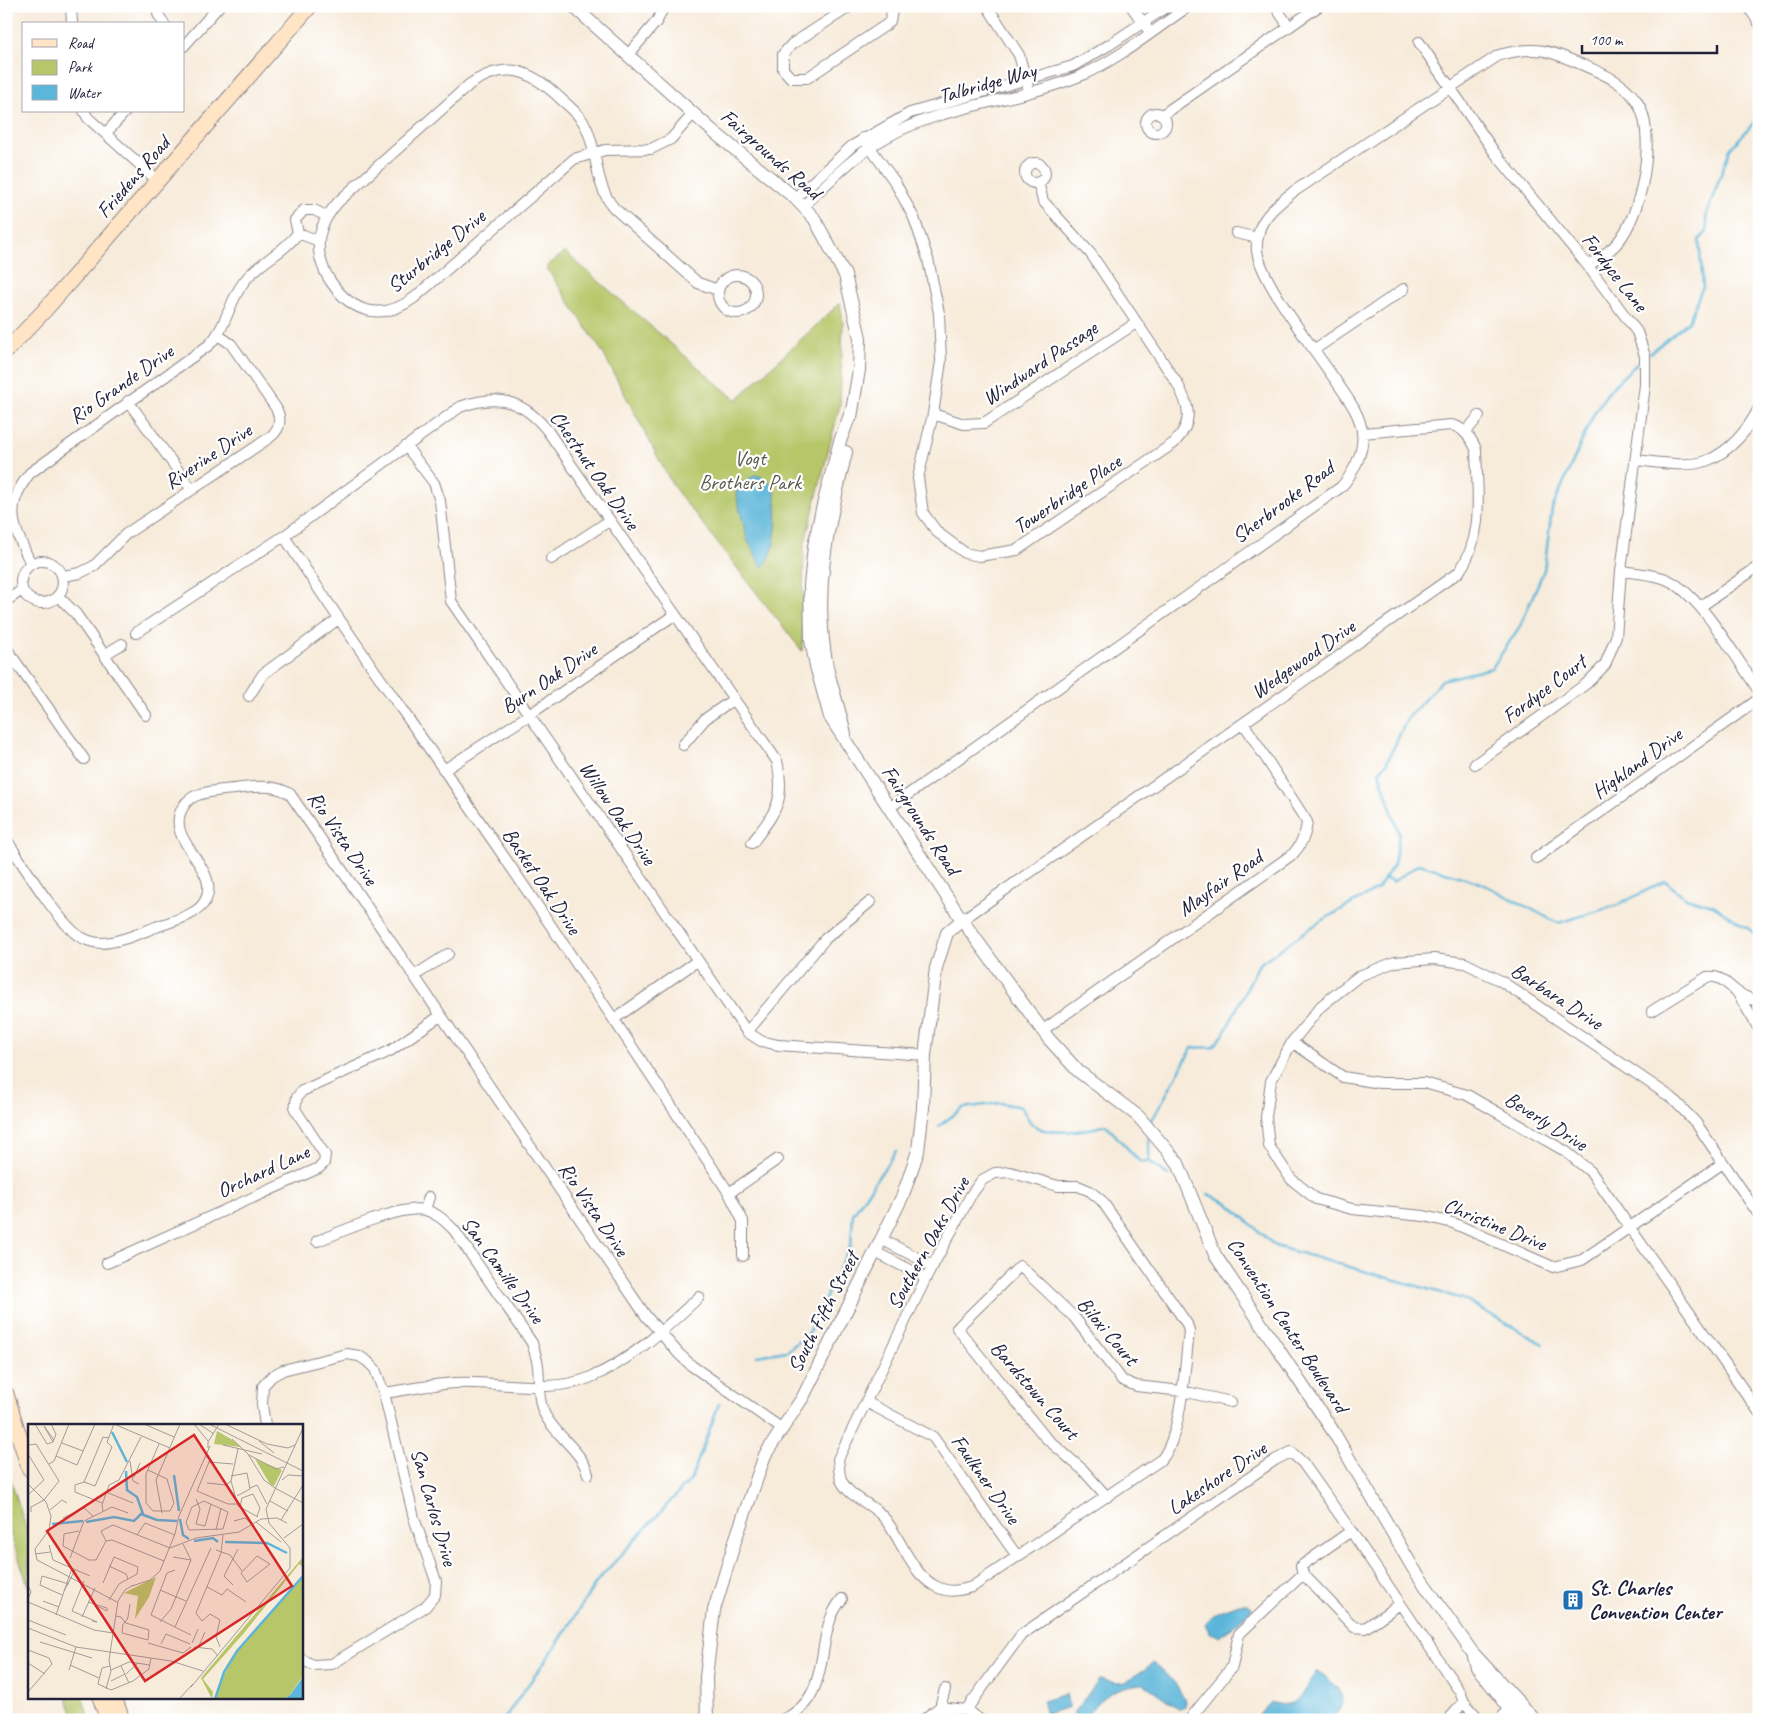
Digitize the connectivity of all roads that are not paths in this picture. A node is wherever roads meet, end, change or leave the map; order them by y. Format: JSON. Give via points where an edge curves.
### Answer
{"nodes":[{"id":1,"x":71,"y":6,"type":"edge"},
{"id":2,"x":158,"y":6,"type":"edge"},
{"id":3,"x":219,"y":6,"type":"edge"},
{"id":4,"x":310,"y":6,"type":"edge"},
{"id":5,"x":573,"y":6,"type":"edge"},
{"id":6,"x":664,"y":6,"type":"edge"},
{"id":7,"x":851,"y":6,"type":"edge"},
{"id":8,"x":893,"y":6,"type":"edge"},
{"id":9,"x":987,"y":6,"type":"edge"},
{"id":10,"x":1131,"y":6,"type":"edge"},
{"id":11,"x":1168,"y":6,"type":"edge"},
{"id":12,"x":1189,"y":6,"type":"edge"},
{"id":13,"x":1275,"y":6,"type":"edge"},
{"id":14,"x":1319,"y":6,"type":"edge"},
{"id":15,"x":1748,"y":6,"type":"edge"},
{"id":16,"x":72,"y":22,"type":"edge"},
{"id":17,"x":163,"y":22,"type":"edge"},
{"id":18,"x":1143,"y":23,"type":"junction"},
{"id":19,"x":1759,"y":23,"type":"edge"},
{"id":20,"x":1289,"y":27,"type":"junction"},
{"id":21,"x":1151,"y":32,"type":"junction"},
{"id":22,"x":1419,"y":42,"type":"dead end"},
{"id":23,"x":185,"y":44,"type":"edge"},
{"id":24,"x":628,"y":55,"type":"junction"},
{"id":25,"x":1028,"y":86,"type":"junction"},
{"id":26,"x":1450,"y":87,"type":"junction"},
{"id":27,"x":85,"y":112,"type":"edge"},
{"id":28,"x":125,"y":112,"type":"edge"},
{"id":29,"x":693,"y":114,"type":"junction"},
{"id":30,"x":1162,"y":115,"type":"dead end"},
{"id":31,"x":106,"y":133,"type":"junction"},
{"id":32,"x":863,"y":138,"type":"junction"},
{"id":33,"x":870,"y":148,"type":"junction"},
{"id":34,"x":594,"y":152,"type":"junction"},
{"id":35,"x":158,"y":181,"type":"junction"},
{"id":36,"x":1038,"y":182,"type":"dead end"},
{"id":37,"x":799,"y":202,"type":"junction"},
{"id":38,"x":326,"y":216,"type":"junction"},
{"id":39,"x":1236,"y":233,"type":"dead end"},
{"id":40,"x":1258,"y":238,"type":"junction"},
{"id":41,"x":293,"y":240,"type":"junction"},
{"id":42,"x":319,"y":241,"type":"junction"},
{"id":43,"x":1588,"y":266,"type":"junction"},
{"id":44,"x":1404,"y":289,"type":"dead end"},
{"id":45,"x":718,"y":290,"type":"dead end"},
{"id":46,"x":1136,"y":323,"type":"junction"},
{"id":47,"x":218,"y":335,"type":"junction"},
{"id":48,"x":1315,"y":349,"type":"junction"},
{"id":49,"x":6,"y":351,"type":"edge"},
{"id":50,"x":128,"y":401,"type":"junction"},
{"id":51,"x":1759,"y":408,"type":"edge"},
{"id":52,"x":934,"y":414,"type":"junction"},
{"id":53,"x":1479,"y":416,"type":"dead end"},
{"id":54,"x":1363,"y":433,"type":"junction"},
{"id":55,"x":1465,"y":433,"type":"junction"},
{"id":56,"x":406,"y":446,"type":"junction"},
{"id":57,"x":1636,"y":460,"type":"junction"},
{"id":58,"x":192,"y":490,"type":"junction"},
{"id":59,"x":9,"y":519,"type":"edge"},
{"id":60,"x":608,"y":521,"type":"junction"},
{"id":61,"x":284,"y":536,"type":"junction"},
{"id":62,"x":551,"y":559,"type":"dead end"},
{"id":63,"x":31,"y":564,"type":"junction"},
{"id":64,"x":1759,"y":566,"type":"edge"},
{"id":65,"x":1621,"y":571,"type":"junction"},
{"id":66,"x":62,"y":576,"type":"junction"},
{"id":67,"x":22,"y":590,"type":"junction"},
{"id":68,"x":58,"y":596,"type":"junction"},
{"id":69,"x":7,"y":599,"type":"edge"},
{"id":70,"x":1700,"y":607,"type":"junction"},
{"id":71,"x":674,"y":615,"type":"junction"},
{"id":72,"x":337,"y":620,"type":"junction"},
{"id":73,"x":136,"y":633,"type":"dead end"},
{"id":74,"x":122,"y":644,"type":"dead end"},
{"id":75,"x":6,"y":648,"type":"edge"},
{"id":76,"x":104,"y":655,"type":"junction"},
{"id":77,"x":1759,"y":691,"type":"edge"},
{"id":78,"x":249,"y":696,"type":"dead end"},
{"id":79,"x":734,"y":699,"type":"junction"},
{"id":80,"x":1759,"y":699,"type":"edge"},
{"id":81,"x":529,"y":715,"type":"junction"},
{"id":82,"x":146,"y":716,"type":"dead end"},
{"id":83,"x":1244,"y":724,"type":"junction"},
{"id":84,"x":683,"y":745,"type":"dead end"},
{"id":85,"x":84,"y":759,"type":"dead end"},
{"id":86,"x":1475,"y":764,"type":"dead end"},
{"id":87,"x":444,"y":770,"type":"junction"},
{"id":88,"x":889,"y":808,"type":"junction"},
{"id":89,"x":6,"y":839,"type":"edge"},
{"id":90,"x":752,"y":843,"type":"dead end"},
{"id":91,"x":1536,"y":858,"type":"dead end"},
{"id":92,"x":870,"y":902,"type":"dead end"},
{"id":93,"x":962,"y":920,"type":"junction"},
{"id":94,"x":448,"y":954,"type":"dead end"},
{"id":95,"x":697,"y":961,"type":"junction"},
{"id":96,"x":414,"y":976,"type":"junction"},
{"id":97,"x":1737,"y":992,"type":"junction"},
{"id":98,"x":1759,"y":1002,"type":"edge"},
{"id":99,"x":1652,"y":1011,"type":"dead end"},
{"id":100,"x":440,"y":1016,"type":"junction"},
{"id":101,"x":614,"y":1018,"type":"junction"},
{"id":102,"x":1759,"y":1029,"type":"edge"},
{"id":103,"x":1043,"y":1030,"type":"junction"},
{"id":104,"x":747,"y":1032,"type":"junction"},
{"id":105,"x":1292,"y":1042,"type":"junction"},
{"id":106,"x":925,"y":1055,"type":"junction"},
{"id":107,"x":778,"y":1159,"type":"dead end"},
{"id":108,"x":1723,"y":1163,"type":"junction"},
{"id":109,"x":729,"y":1193,"type":"junction"},
{"id":110,"x":429,"y":1197,"type":"dead end"},
{"id":111,"x":425,"y":1210,"type":"junction"},
{"id":112,"x":1759,"y":1216,"type":"edge"},
{"id":113,"x":1629,"y":1228,"type":"junction"},
{"id":114,"x":881,"y":1239,"type":"junction"},
{"id":115,"x":317,"y":1241,"type":"dead end"},
{"id":116,"x":875,"y":1252,"type":"junction"},
{"id":117,"x":743,"y":1256,"type":"dead end"},
{"id":118,"x":107,"y":1263,"type":"dead end"},
{"id":119,"x":933,"y":1266,"type":"junction"},
{"id":120,"x":926,"y":1278,"type":"junction"},
{"id":121,"x":700,"y":1297,"type":"dead end"},
{"id":122,"x":957,"y":1328,"type":"joint"},
{"id":123,"x":660,"y":1333,"type":"junction"},
{"id":124,"x":540,"y":1385,"type":"junction"},
{"id":125,"x":1182,"y":1391,"type":"junction"},
{"id":126,"x":384,"y":1393,"type":"junction"},
{"id":127,"x":6,"y":1394,"type":"edge"},
{"id":128,"x":866,"y":1402,"type":"junction"},
{"id":129,"x":1231,"y":1402,"type":"dead end"},
{"id":130,"x":1759,"y":1412,"type":"edge"},
{"id":131,"x":265,"y":1424,"type":"edge"},
{"id":132,"x":781,"y":1428,"type":"junction"},
{"id":133,"x":28,"y":1465,"type":"edge"},
{"id":134,"x":588,"y":1474,"type":"dead end"},
{"id":135,"x":1107,"y":1497,"type":"junction"},
{"id":136,"x":1351,"y":1531,"type":"junction"},
{"id":137,"x":1018,"y":1556,"type":"junction"},
{"id":138,"x":1303,"y":1574,"type":"junction"},
{"id":139,"x":842,"y":1599,"type":"dead end"},
{"id":140,"x":1400,"y":1604,"type":"junction"},
{"id":141,"x":302,"y":1660,"type":"edge"},
{"id":142,"x":944,"y":1689,"type":"dead end"},
{"id":143,"x":100,"y":1698,"type":"edge"},
{"id":144,"x":114,"y":1698,"type":"edge"},
{"id":145,"x":1464,"y":1702,"type":"junction"},
{"id":146,"x":1514,"y":1705,"type":"junction"},
{"id":147,"x":940,"y":1707,"type":"junction"},
{"id":148,"x":966,"y":1710,"type":"junction"},
{"id":149,"x":108,"y":1720,"type":"edge"},
{"id":150,"x":122,"y":1720,"type":"edge"},
{"id":151,"x":707,"y":1720,"type":"edge"},
{"id":152,"x":782,"y":1720,"type":"edge"},
{"id":153,"x":924,"y":1720,"type":"edge"},
{"id":154,"x":980,"y":1720,"type":"edge"},
{"id":155,"x":1189,"y":1720,"type":"edge"},
{"id":156,"x":1448,"y":1720,"type":"edge"},
{"id":157,"x":1480,"y":1720,"type":"edge"},
{"id":158,"x":1499,"y":1720,"type":"edge"},
{"id":159,"x":1519,"y":1720,"type":"edge"},
{"id":160,"x":1535,"y":1720,"type":"edge"}],
"edges":[{"from":1,"to":16,"type":"street"},
{"from":2,"to":17,"type":"street"},
{"from":3,"to":23,"type":"street"},
{"from":4,"to":35,"type":"main road","name":"Friedens Road"},
{"from":5,"to":24,"type":"street","name":"Fairgrounds Road"},
{"from":6,"to":24,"type":"street","via":[[657,21]]},
{"from":7,"to":8,"type":"street","via":[[792,44],[783,54],[784,69],[791,78],[807,78],[886,25]]},
{"from":9,"to":25,"type":"street","via":[[1019,55]]},
{"from":10,"to":18,"type":"street"},
{"from":11,"to":18,"type":"street","name":"Talbridge Way"},
{"from":12,"to":21,"type":"street","name":"Talbridge Way"},
{"from":13,"to":20,"type":"street"},
{"from":14,"to":20,"type":"street"},
{"from":15,"to":19,"type":"street"},
{"from":18,"to":21,"type":"street"},
{"from":18,"to":25,"type":"street","name":"Talbridge Way","via":[[1073,66]]},
{"from":20,"to":30,"type":"street"},
{"from":21,"to":25,"type":"street","name":"Talbridge Way","via":[[1104,64],[1079,76]]},
{"from":22,"to":26,"type":"street","name":"Fordyce Lane"},
{"from":24,"to":29,"type":"street","name":"Fairgrounds Road"},
{"from":25,"to":32,"type":"street","name":"Talbridge Way","via":[[910,113]]},
{"from":25,"to":33,"type":"street","name":"Talbridge Way","via":[[926,120],[884,138]]},
{"from":26,"to":40,"type":"street","via":[[1293,192],[1265,219]]},
{"from":26,"to":43,"type":"street","name":"Fordyce Lane","via":[[1495,153]]},
{"from":26,"to":43,"type":"street","via":[[1499,55],[1523,48],[1552,51],[1608,76],[1626,89],[1640,107],[1646,146],[1640,198],[1617,243]]},
{"from":27,"to":31,"type":"street"},
{"from":28,"to":31,"type":"street"},
{"from":29,"to":34,"type":"street","name":"Sturbridge Drive","via":[[671,139],[651,150]]},
{"from":29,"to":37,"type":"street","name":"Fairgrounds Road"},
{"from":31,"to":35,"type":"street"},
{"from":32,"to":33,"type":"street","name":"Towerbridge Place"},
{"from":32,"to":37,"type":"street","name":"Talbridge Way"},
{"from":33,"to":37,"type":"street","name":"Talbridge Way"},
{"from":33,"to":52,"type":"street","name":"Towerbridge Place","via":[[895,182],[914,218],[928,259],[940,322],[941,361]]},
{"from":34,"to":38,"type":"street","name":"Sturbridge Drive","via":[[586,126],[543,83],[523,72],[500,70],[470,84],[338,201]]},
{"from":34,"to":42,"type":"street","name":"Sturbridge Drive","via":[[565,166],[414,298],[396,309],[371,311],[348,302],[327,275]]},
{"from":34,"to":45,"type":"street","via":[[601,184],[614,208],[698,283]]},
{"from":35,"to":49,"type":"main road","name":"Friedens Road"},
{"from":36,"to":46,"type":"street","name":"Towerbridge Place","via":[[1043,201],[1090,254]]},
{"from":37,"to":88,"type":"street","name":"Fairgrounds Road","via":[[814,218],[846,275],[860,338],[859,370],[852,410],[840,441],[814,546],[810,584],[811,640],[830,717]]},
{"from":38,"to":41,"type":"street","via":[[314,210],[304,210],[295,220]]},
{"from":38,"to":42,"type":"street","name":"Sturbridge Drive"},
{"from":39,"to":40,"type":"street"},
{"from":40,"to":48,"type":"street","name":"Sherbrooke Road","via":[[1257,252],[1272,286]]},
{"from":41,"to":42,"type":"street"},
{"from":41,"to":47,"type":"street","name":"Rio Grande Drive","via":[[258,266],[243,283]]},
{"from":43,"to":57,"type":"street","name":"Fordyce Lane","via":[[1637,332],[1645,356],[1646,385]]},
{"from":44,"to":48,"type":"street"},
{"from":46,"to":52,"type":"street","name":"Windward Passage","via":[[984,423],[964,424]]},
{"from":46,"to":52,"type":"street","name":"Towerbridge Place","via":[[1188,402],[1189,417],[1183,433],[1174,443],[1017,550],[979,556],[965,553],[937,532],[923,513],[918,478]]},
{"from":47,"to":50,"type":"street","name":"Rio Grande Drive","via":[[209,345]]},
{"from":47,"to":58,"type":"street","name":"Riverine Drive","via":[[231,344],[276,408],[280,423],[272,436]]},
{"from":48,"to":54,"type":"street","name":"Sherbrooke Road","via":[[1354,407]]},
{"from":50,"to":58,"type":"street"},
{"from":50,"to":59,"type":"street","name":"Rio Grande Drive","via":[[30,473],[14,499]]},
{"from":51,"to":57,"type":"street","via":[[1751,424],[1731,446],[1704,462],[1676,464]]},
{"from":53,"to":55,"type":"street"},
{"from":54,"to":55,"type":"street","via":[[1451,425]]},
{"from":54,"to":88,"type":"street","name":"Sherbrooke Road","via":[[1358,459],[1341,487]]},
{"from":55,"to":83,"type":"street","name":"Wedgewood Drive","via":[[1476,449],[1478,509],[1470,557],[1459,572]]},
{"from":56,"to":60,"type":"street","name":"Chestnut Oak Drive","via":[[460,407],[495,399],[513,403],[539,419]]},
{"from":56,"to":61,"type":"street","name":"Chestnut Oak Drive"},
{"from":56,"to":81,"type":"street","name":"Willow Oak Drive","via":[[434,483],[440,501],[451,601]]},
{"from":57,"to":65,"type":"street","name":"Fordyce Lane"},
{"from":58,"to":66,"type":"street","name":"Riverine Drive","via":[[126,534],[94,566],[80,573]]},
{"from":59,"to":63,"type":"street","name":"Rio Grande Drive"},
{"from":60,"to":62,"type":"street"},
{"from":60,"to":71,"type":"street","name":"Chestnut Oak Drive"},
{"from":61,"to":72,"type":"street","name":"Basket Oak Drive"},
{"from":61,"to":73,"type":"street","name":"Chestnut Oak Drive"},
{"from":63,"to":66,"type":"street","via":[[41,561],[52,564]]},
{"from":63,"to":67,"type":"street","via":[[23,575]]},
{"from":64,"to":70,"type":"street"},
{"from":65,"to":70,"type":"street","via":[[1663,578],[1685,589]]},
{"from":65,"to":86,"type":"street","name":"Fordyce Court","via":[[1616,637],[1605,665],[1586,684]]},
{"from":66,"to":68,"type":"street","via":[[63,586]]},
{"from":67,"to":68,"type":"street","via":[[38,603],[49,602]]},
{"from":67,"to":69,"type":"street"},
{"from":68,"to":76,"type":"street","via":[[76,614]]},
{"from":70,"to":77,"type":"street"},
{"from":71,"to":79,"type":"street","name":"Chestnut Oak Drive"},
{"from":71,"to":81,"type":"street","name":"Burn Oak Drive"},
{"from":72,"to":78,"type":"street","via":[[263,674]]},
{"from":72,"to":87,"type":"street","name":"Basket Oak Drive"},
{"from":74,"to":76,"type":"street"},
{"from":75,"to":85,"type":"street"},
{"from":76,"to":82,"type":"street"},
{"from":79,"to":84,"type":"street","via":[[705,719]]},
{"from":79,"to":90,"type":"street","name":"Chestnut Oak Drive","via":[[777,761],[780,777],[781,792],[774,814]]},
{"from":80,"to":91,"type":"street","name":"Highland Drive"},
{"from":81,"to":87,"type":"street","name":"Burn Oak Drive"},
{"from":81,"to":95,"type":"street","name":"Willow Oak Drive"},
{"from":83,"to":93,"type":"street","name":"Wedgewood Drive"},
{"from":83,"to":103,"type":"street","name":"Mayfair Road","via":[[1307,822],[1300,846],[1294,854]]},
{"from":87,"to":101,"type":"street","name":"Basket Oak Drive"},
{"from":88,"to":93,"type":"street","name":"Fairgrounds Road"},
{"from":89,"to":96,"type":"street","name":"Rio Vista Drive","via":[[65,922],[78,935],[100,944],[186,915],[205,901],[208,891],[202,867],[183,840],[178,826],[180,812],[188,800],[200,794],[235,789],[281,788],[290,794]]},
{"from":92,"to":104,"type":"street","via":[[825,939]]},
{"from":93,"to":103,"type":"street","name":"Convention Center Boulevard"},
{"from":93,"to":106,"type":"street","name":"South Fifth Street","via":[[942,941]]},
{"from":94,"to":96,"type":"street"},
{"from":95,"to":101,"type":"street"},
{"from":95,"to":104,"type":"street","name":"Willow Oak Drive"},
{"from":96,"to":100,"type":"street","name":"Rio Vista Drive"},
{"from":97,"to":98,"type":"street"},
{"from":97,"to":99,"type":"street","via":[[1722,978],[1707,977]]},
{"from":97,"to":102,"type":"street"},
{"from":100,"to":118,"type":"street","name":"Orchard Lane","via":[[390,1051],[302,1091],[297,1097],[294,1109],[325,1156],[319,1168]]},
{"from":100,"to":123,"type":"street","name":"Rio Vista Drive","via":[[632,1298]]},
{"from":101,"to":109,"type":"street","name":"Basket Oak Drive"},
{"from":103,"to":146,"type":"street","name":"Convention Center Boulevard","via":[[1078,1071],[1127,1108],[1178,1163],[1214,1255],[1333,1431],[1413,1568]]},
{"from":104,"to":106,"type":"street","name":"Willow Oak Drive","via":[[778,1045]]},
{"from":105,"to":108,"type":"street","name":"Barbara Drive","via":[[1321,1006],[1359,976],[1395,962],[1434,959],[1465,963],[1501,981],[1672,1098],[1696,1123]]},
{"from":105,"to":113,"type":"street","name":"Beverly Drive","via":[[1343,1077],[1380,1083],[1424,1084],[1467,1095],[1578,1161],[1591,1172]]},
{"from":105,"to":113,"type":"street","name":"Christine Drive","via":[[1271,1081],[1266,1118],[1269,1146],[1291,1179],[1316,1198],[1352,1209],[1424,1216],[1453,1223],[1553,1267],[1582,1260]]},
{"from":106,"to":114,"type":"street","name":"South Fifth Street","via":[[918,1151],[903,1195]]},
{"from":107,"to":109,"type":"street"},
{"from":108,"to":112,"type":"street","name":"Barbara Drive"},
{"from":108,"to":113,"type":"street","name":"Christine Drive"},
{"from":109,"to":117,"type":"street","name":"Basket Oak Drive","via":[[743,1221]]},
{"from":110,"to":111,"type":"street"},
{"from":111,"to":115,"type":"street","via":[[405,1210]]},
{"from":111,"to":124,"type":"street","name":"San Camille Drive","via":[[442,1218],[454,1230],[532,1343]]},
{"from":113,"to":130,"type":"street","name":"Beverly Drive"},
{"from":114,"to":116,"type":"street","name":"South Fifth Street"},
{"from":114,"to":119,"type":"street"},
{"from":116,"to":120,"type":"street"},
{"from":116,"to":132,"type":"street","name":"South Fifth Street","via":[[803,1397]]},
{"from":119,"to":120,"type":"street","name":"Southern Oaks Drive"},
{"from":119,"to":125,"type":"street","name":"Southern Oaks Drive","via":[[971,1195],[982,1180],[995,1173],[1020,1174],[1058,1186],[1078,1186],[1090,1191],[1111,1214],[1187,1324],[1189,1331]]},
{"from":120,"to":128,"type":"street","name":"Southern Oaks Drive"},
{"from":121,"to":123,"type":"street"},
{"from":122,"to":125,"type":"street","name":"Biloxi Court","via":[[1020,1266],[1074,1317],[1122,1380],[1136,1386]]},
{"from":122,"to":135,"type":"street","name":"Bardstown Court","via":[[1045,1437],[1083,1470]]},
{"from":123,"to":124,"type":"street","via":[[589,1378]]},
{"from":123,"to":132,"type":"street","name":"Rio Vista Drive","via":[[692,1366]]},
{"from":124,"to":126,"type":"street","via":[[455,1383]]},
{"from":124,"to":134,"type":"street","name":"San Camille Drive","via":[[540,1402],[546,1416],[559,1435],[577,1452]]},
{"from":125,"to":129,"type":"street","name":"Biloxi Court"},
{"from":125,"to":135,"type":"street","name":"Southern Oaks Drive","via":[[1168,1452]]},
{"from":126,"to":131,"type":"street","name":"San Carlos Drive","via":[[374,1369],[359,1356],[347,1354],[283,1370],[263,1386]]},
{"from":126,"to":141,"type":"street","name":"San Carlos Drive","via":[[414,1518],[436,1581],[435,1595],[425,1607],[332,1664],[313,1666]]},
{"from":127,"to":133,"type":"main road"},
{"from":128,"to":137,"type":"street","name":"Faulkner Drive","via":[[933,1437]]},
{"from":128,"to":137,"type":"street","name":"Southern Oaks Drive","via":[[838,1459],[842,1481],[856,1498],[870,1504],[884,1518],[922,1576],[947,1591],[960,1591],[972,1587]]},
{"from":132,"to":151,"type":"street","name":"South Fifth Street","via":[[762,1461],[714,1610],[706,1677]]},
{"from":135,"to":137,"type":"street","name":"Southern Oaks Drive"},
{"from":136,"to":138,"type":"street","via":[[1301,1566]]},
{"from":136,"to":140,"type":"street","name":"Lakeshore Drive"},
{"from":136,"to":148,"type":"street","name":"Lakeshore Drive","via":[[1290,1452],[1020,1635]]},
{"from":138,"to":140,"type":"street","via":[[1354,1627],[1365,1628]]},
{"from":138,"to":155,"type":"street","via":[[1239,1634],[1232,1668]]},
{"from":139,"to":152,"type":"street","via":[[829,1620],[816,1686],[805,1703]]},
{"from":140,"to":145,"type":"street","name":"Lakeshore Drive"},
{"from":142,"to":147,"type":"street"},
{"from":143,"to":149,"type":"main road"},
{"from":144,"to":150,"type":"main road"},
{"from":145,"to":156,"type":"street"},
{"from":145,"to":157,"type":"street","name":"Lakeshore Drive"},
{"from":146,"to":158,"type":"street"},
{"from":146,"to":159,"type":"street","name":"Convention Center Boulevard"},
{"from":146,"to":160,"type":"street","name":"Convention Center Boulevard"},
{"from":147,"to":148,"type":"street"},
{"from":147,"to":153,"type":"street"},
{"from":148,"to":154,"type":"street"}]}
